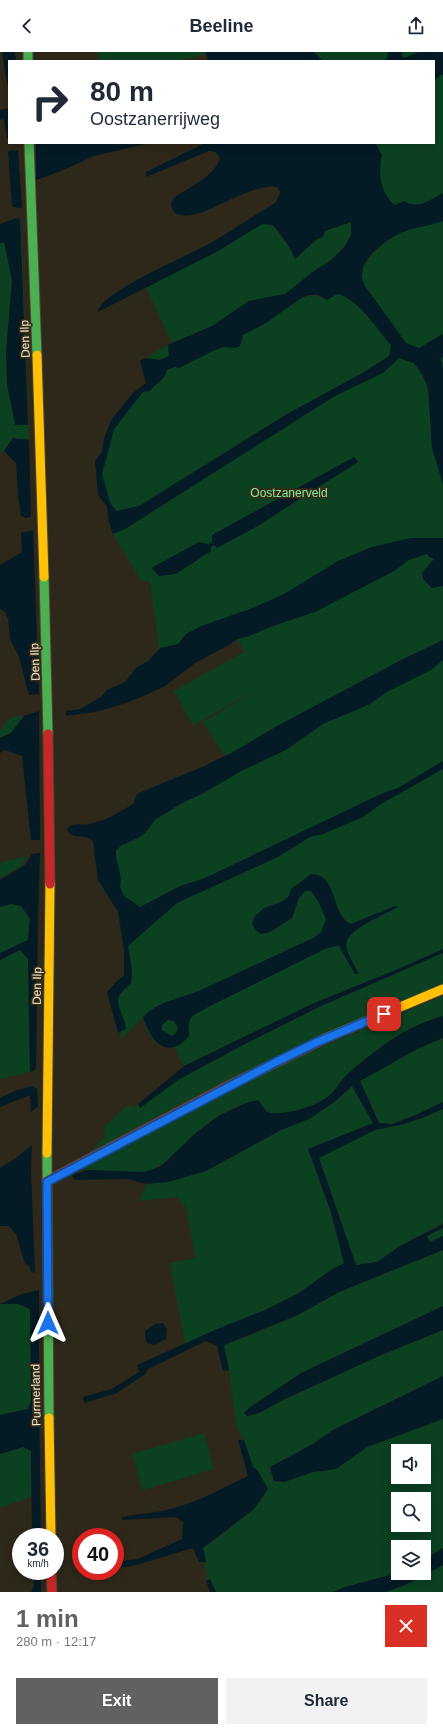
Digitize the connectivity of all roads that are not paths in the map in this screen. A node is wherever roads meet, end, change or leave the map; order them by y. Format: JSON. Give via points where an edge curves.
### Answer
{"nodes":[{"id":1,"x":29,"y":144,"type":"edge"},
{"id":2,"x":443,"y":989,"type":"edge"},
{"id":3,"x":47,"y":1182,"type":"junction"},
{"id":4,"x":51,"y":1528,"type":"edge"},
{"id":5,"x":51,"y":1580,"type":"edge"},
{"id":6,"x":52,"y":1592,"type":"edge"}],
"edges":[{"from":1,"to":3,"type":"street","name":"Den Ilp","via":[[47,692],[50,881]]},
{"from":2,"to":3,"type":"street","via":[[315,1043]]},
{"from":3,"to":4,"type":"street","name":"Purmerland"},
{"from":5,"to":6,"type":"street"}]}
